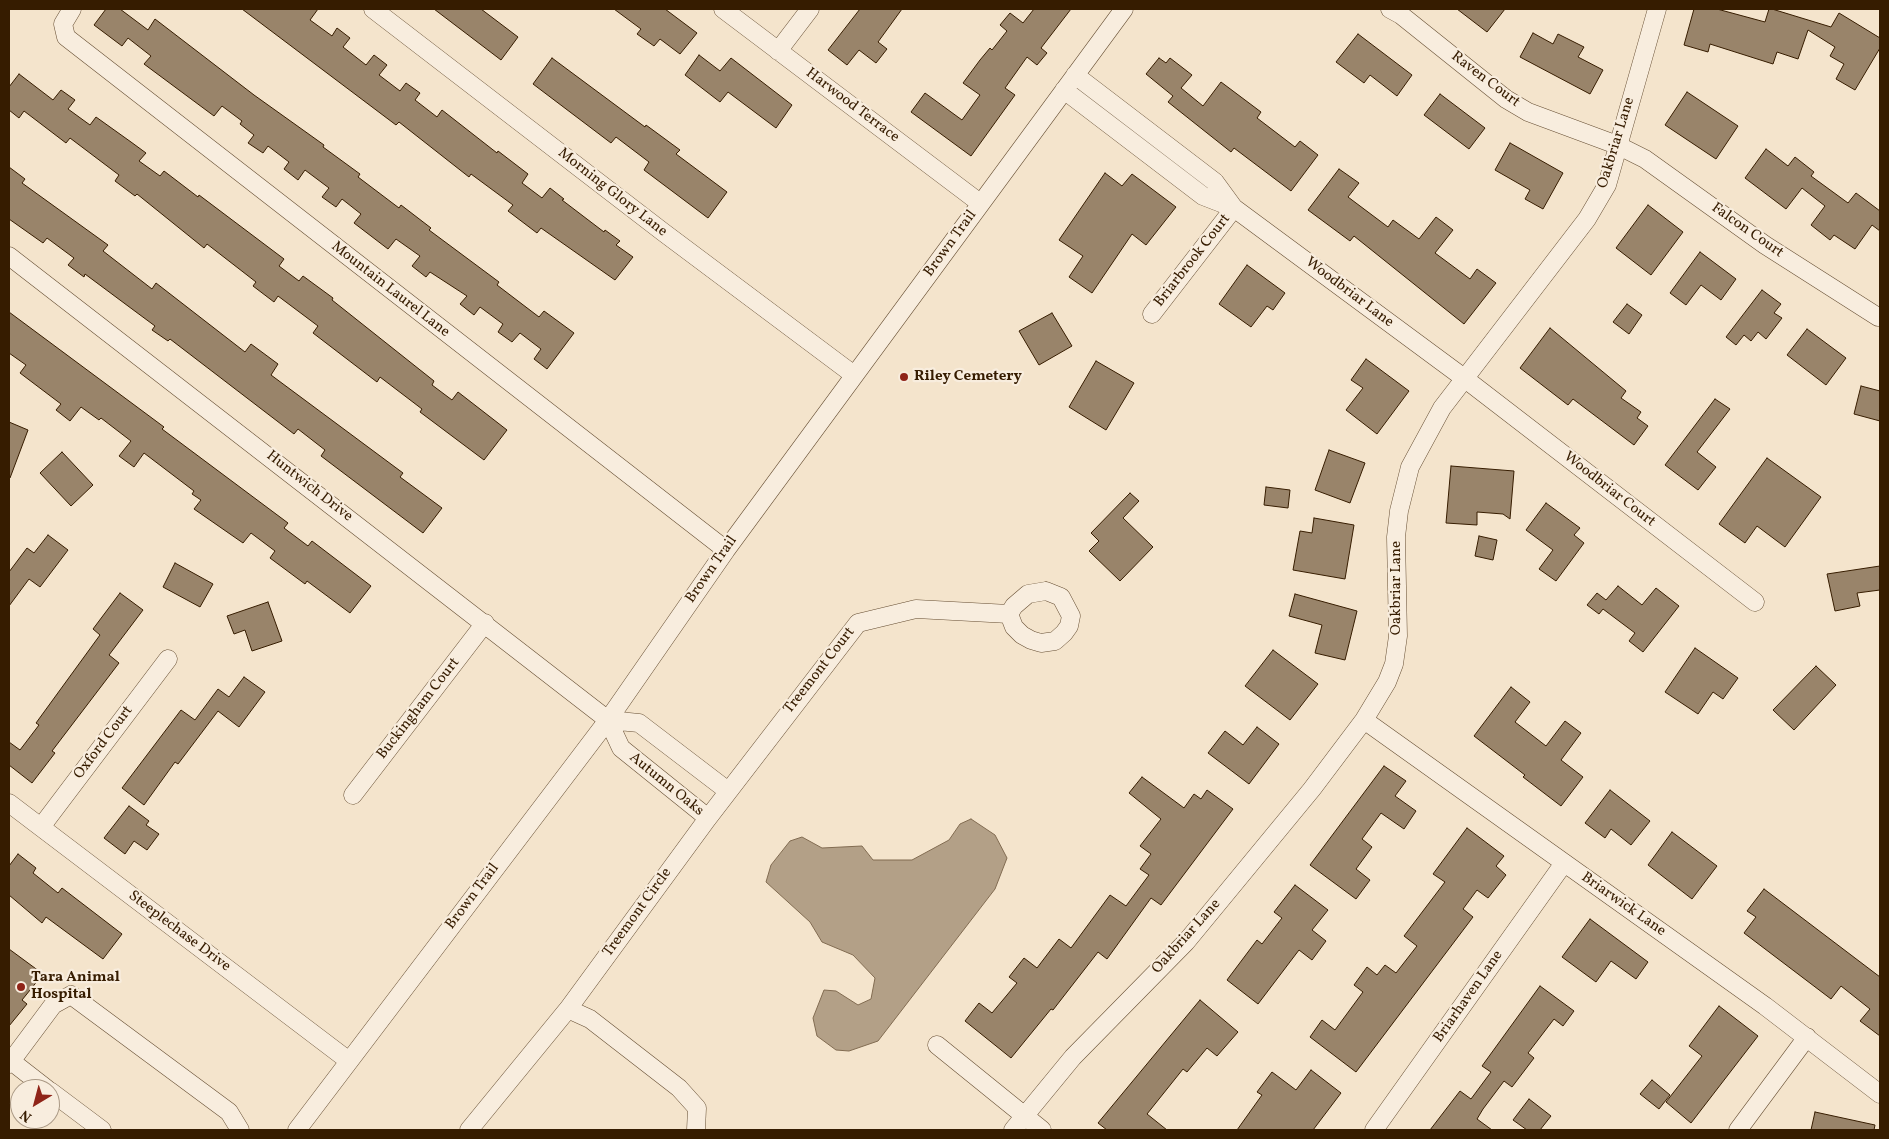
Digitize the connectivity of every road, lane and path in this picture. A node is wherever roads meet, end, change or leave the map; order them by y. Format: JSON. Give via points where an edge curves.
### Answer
{"nodes":[{"id":1,"x":72,"y":9,"type":"edge"},
{"id":2,"x":373,"y":9,"type":"edge"},
{"id":3,"x":723,"y":9,"type":"edge"},
{"id":4,"x":810,"y":9,"type":"edge"},
{"id":5,"x":1124,"y":9,"type":"edge"},
{"id":6,"x":1390,"y":9,"type":"edge"},
{"id":7,"x":1657,"y":9,"type":"edge"},
{"id":8,"x":778,"y":51,"type":"junction"},
{"id":9,"x":1075,"y":75,"type":"junction"},
{"id":10,"x":1064,"y":90,"type":"junction"},
{"id":11,"x":1617,"y":145,"type":"junction"},
{"id":12,"x":980,"y":203,"type":"junction"},
{"id":13,"x":1234,"y":208,"type":"junction"},
{"id":14,"x":9,"y":256,"type":"edge"},
{"id":15,"x":1152,"y":314,"type":"dead end"},
{"id":16,"x":1878,"y":317,"type":"dead end"},
{"id":17,"x":854,"y":375,"type":"junction"},
{"id":18,"x":1464,"y":378,"type":"junction"},
{"id":19,"x":726,"y":550,"type":"junction"},
{"id":20,"x":1754,"y":602,"type":"dead end"},
{"id":21,"x":1009,"y":614,"type":"dead end"},
{"id":22,"x":485,"y":623,"type":"junction"},
{"id":23,"x":168,"y":659,"type":"dead end"},
{"id":24,"x":608,"y":720,"type":"junction"},
{"id":25,"x":1364,"y":720,"type":"junction"},
{"id":26,"x":728,"y":791,"type":"junction"},
{"id":27,"x":354,"y":794,"type":"dead end"},
{"id":28,"x":9,"y":803,"type":"edge"},
{"id":29,"x":708,"y":818,"type":"junction"},
{"id":30,"x":41,"y":828,"type":"junction"},
{"id":31,"x":1564,"y":863,"type":"junction"},
{"id":32,"x":568,"y":1008,"type":"junction"},
{"id":33,"x":1807,"y":1038,"type":"junction"},
{"id":34,"x":937,"y":1044,"type":"dead end"},
{"id":35,"x":11,"y":1057,"type":"edge"},
{"id":36,"x":348,"y":1061,"type":"junction"},
{"id":37,"x":36,"y":1079,"type":"edge"},
{"id":38,"x":1880,"y":1094,"type":"edge"},
{"id":39,"x":60,"y":1098,"type":"edge"},
{"id":40,"x":1019,"y":1123,"type":"edge"},
{"id":41,"x":102,"y":1130,"type":"edge"},
{"id":42,"x":240,"y":1130,"type":"edge"},
{"id":43,"x":297,"y":1130,"type":"edge"},
{"id":44,"x":469,"y":1130,"type":"edge"},
{"id":45,"x":696,"y":1130,"type":"edge"},
{"id":46,"x":1042,"y":1130,"type":"edge"},
{"id":47,"x":1374,"y":1130,"type":"edge"},
{"id":48,"x":1738,"y":1130,"type":"edge"}],
"edges":[{"from":1,"to":19,"type":"street","name":"Mountain Laurel Lane","via":[[63,24],[66,37]]},
{"from":2,"to":17,"type":"street","name":"Morning Glory Lane"},
{"from":3,"to":8,"type":"street","name":"Harwood Terrace"},
{"from":4,"to":8,"type":"street"},
{"from":5,"to":9,"type":"street","name":"Brown Trail"},
{"from":6,"to":11,"type":"street","name":"Raven Court","via":[[1506,99],[1528,112]]},
{"from":7,"to":11,"type":"street","name":"Oakbriar Lane"},
{"from":8,"to":12,"type":"street","name":"Harwood Terrace"},
{"from":9,"to":10,"type":"street","name":"Brown Trail"},
{"from":9,"to":13,"type":"street","name":"Woodbriar Lane","via":[[1215,182]]},
{"from":10,"to":12,"type":"street","name":"Brown Trail"},
{"from":10,"to":13,"type":"street","name":"Woodbriar Lane","via":[[1203,196]]},
{"from":11,"to":16,"type":"street","name":"Falcon Court","via":[[1645,159],[1765,245]]},
{"from":11,"to":18,"type":"street","name":"Oakbriar Lane","via":[[1607,185],[1587,219]]},
{"from":12,"to":17,"type":"street","name":"Brown Trail"},
{"from":13,"to":15,"type":"street","name":"Briarbrook Court"},
{"from":13,"to":18,"type":"street","name":"Woodbriar Lane"},
{"from":14,"to":22,"type":"street","name":"Huntwich Drive"},
{"from":17,"to":19,"type":"street","name":"Brown Trail"},
{"from":18,"to":20,"type":"street","name":"Woodbriar Court"},
{"from":18,"to":25,"type":"street","name":"Oakbriar Lane","via":[[1442,408],[1410,467],[1396,537],[1398,636],[1394,664]]},
{"from":19,"to":24,"type":"street","name":"Brown Trail"},
{"from":21,"to":26,"type":"street","name":"Treemont Court","via":[[916,609],[858,622]]},
{"from":22,"to":24,"type":"street","name":"Huntwich Drive"},
{"from":22,"to":27,"type":"street","name":"Buckingham Court"},
{"from":23,"to":30,"type":"street","name":"Oxford Court"},
{"from":24,"to":26,"type":"street","via":[[640,723]]},
{"from":24,"to":29,"type":"street","name":"Autumn Oaks","via":[[620,748]]},
{"from":24,"to":36,"type":"street","name":"Brown Trail"},
{"from":25,"to":31,"type":"street","name":"Briarwick Lane"},
{"from":25,"to":40,"type":"street","name":"Oakbriar Lane","via":[[1312,789],[1186,942],[1073,1057]]},
{"from":26,"to":29,"type":"street","name":"Treemont Court"},
{"from":28,"to":30,"type":"street","name":"Steeplechase Drive"},
{"from":29,"to":32,"type":"street","name":"Treemont Circle"},
{"from":30,"to":36,"type":"street","name":"Steeplechase Drive"},
{"from":31,"to":33,"type":"street","name":"Briarwick Lane"},
{"from":31,"to":47,"type":"street","name":"Briarhaven Lane"},
{"from":32,"to":44,"type":"street","name":"Treemont Circle"},
{"from":32,"to":45,"type":"street","via":[[590,1018],[679,1088],[697,1108]]},
{"from":33,"to":38,"type":"street","name":"Briarwick Lane"},
{"from":33,"to":48,"type":"street"},
{"from":34,"to":40,"type":"street"},
{"from":35,"to":37,"type":"street"},
{"from":35,"to":42,"type":"street","via":[[53,1005],[71,995],[229,1112]]},
{"from":36,"to":43,"type":"street","name":"Brown Trail"},
{"from":39,"to":41,"type":"street"},
{"from":40,"to":46,"type":"street"}]}
